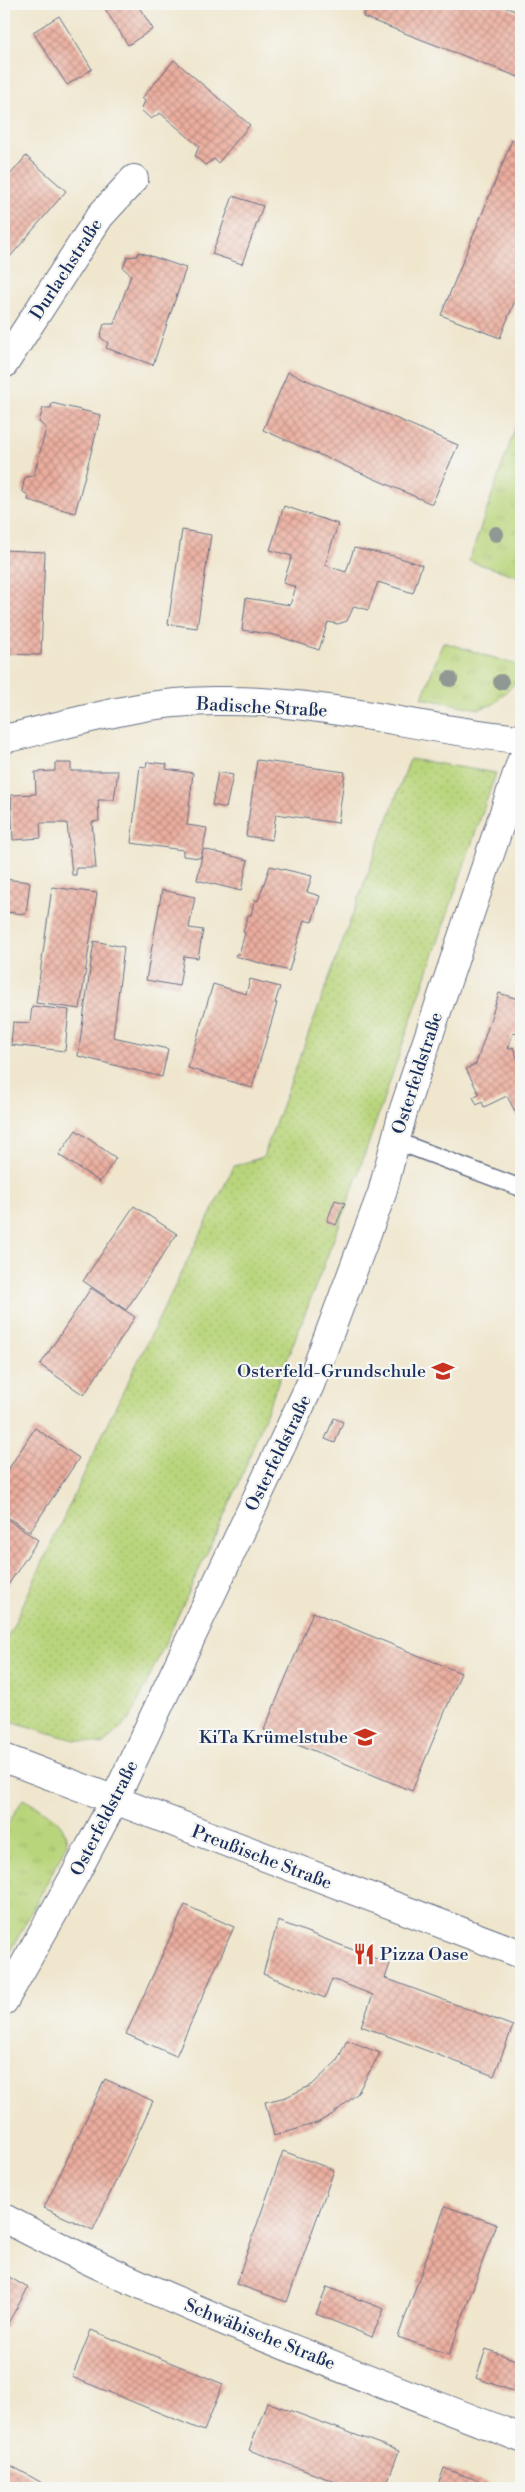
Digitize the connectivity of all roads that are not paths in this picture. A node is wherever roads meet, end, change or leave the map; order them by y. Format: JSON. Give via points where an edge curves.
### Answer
{"nodes":[{"id":1,"x":134,"y":179,"type":"dead end"},
{"id":2,"x":4,"y":364,"type":"edge"},
{"id":3,"x":4,"y":739,"type":"edge"},
{"id":4,"x":521,"y":739,"type":"edge"},
{"id":5,"x":521,"y":762,"type":"edge"},
{"id":6,"x":396,"y":1142,"type":"junction"},
{"id":7,"x":521,"y":1188,"type":"edge"},
{"id":8,"x":4,"y":1758,"type":"edge"},
{"id":9,"x":114,"y":1801,"type":"junction"},
{"id":10,"x":521,"y":1954,"type":"edge"},
{"id":11,"x":4,"y":2001,"type":"edge"},
{"id":12,"x":4,"y":2218,"type":"edge"},
{"id":13,"x":521,"y":2438,"type":"edge"}],
"edges":[{"from":1,"to":2,"type":"street","name":"Durlachstraße","via":[[100,216]]},
{"from":3,"to":4,"type":"street","name":"Badische Straße","via":[[134,708],[216,701],[295,705],[406,721],[474,736]]},
{"from":5,"to":6,"type":"street","name":"Osterfeldstraße","via":[[414,1078]]},
{"from":6,"to":7,"type":"lane"},
{"from":6,"to":9,"type":"street","name":"Osterfeldstraße","via":[[364,1245],[310,1385]]},
{"from":8,"to":9,"type":"street","name":"Preußische Straße"},
{"from":9,"to":10,"type":"street","name":"Preußische Straße"},
{"from":9,"to":11,"type":"street","name":"Osterfeldstraße"},
{"from":12,"to":13,"type":"street","name":"Schwäbische Straße","via":[[69,2252],[241,2329]]}]}
